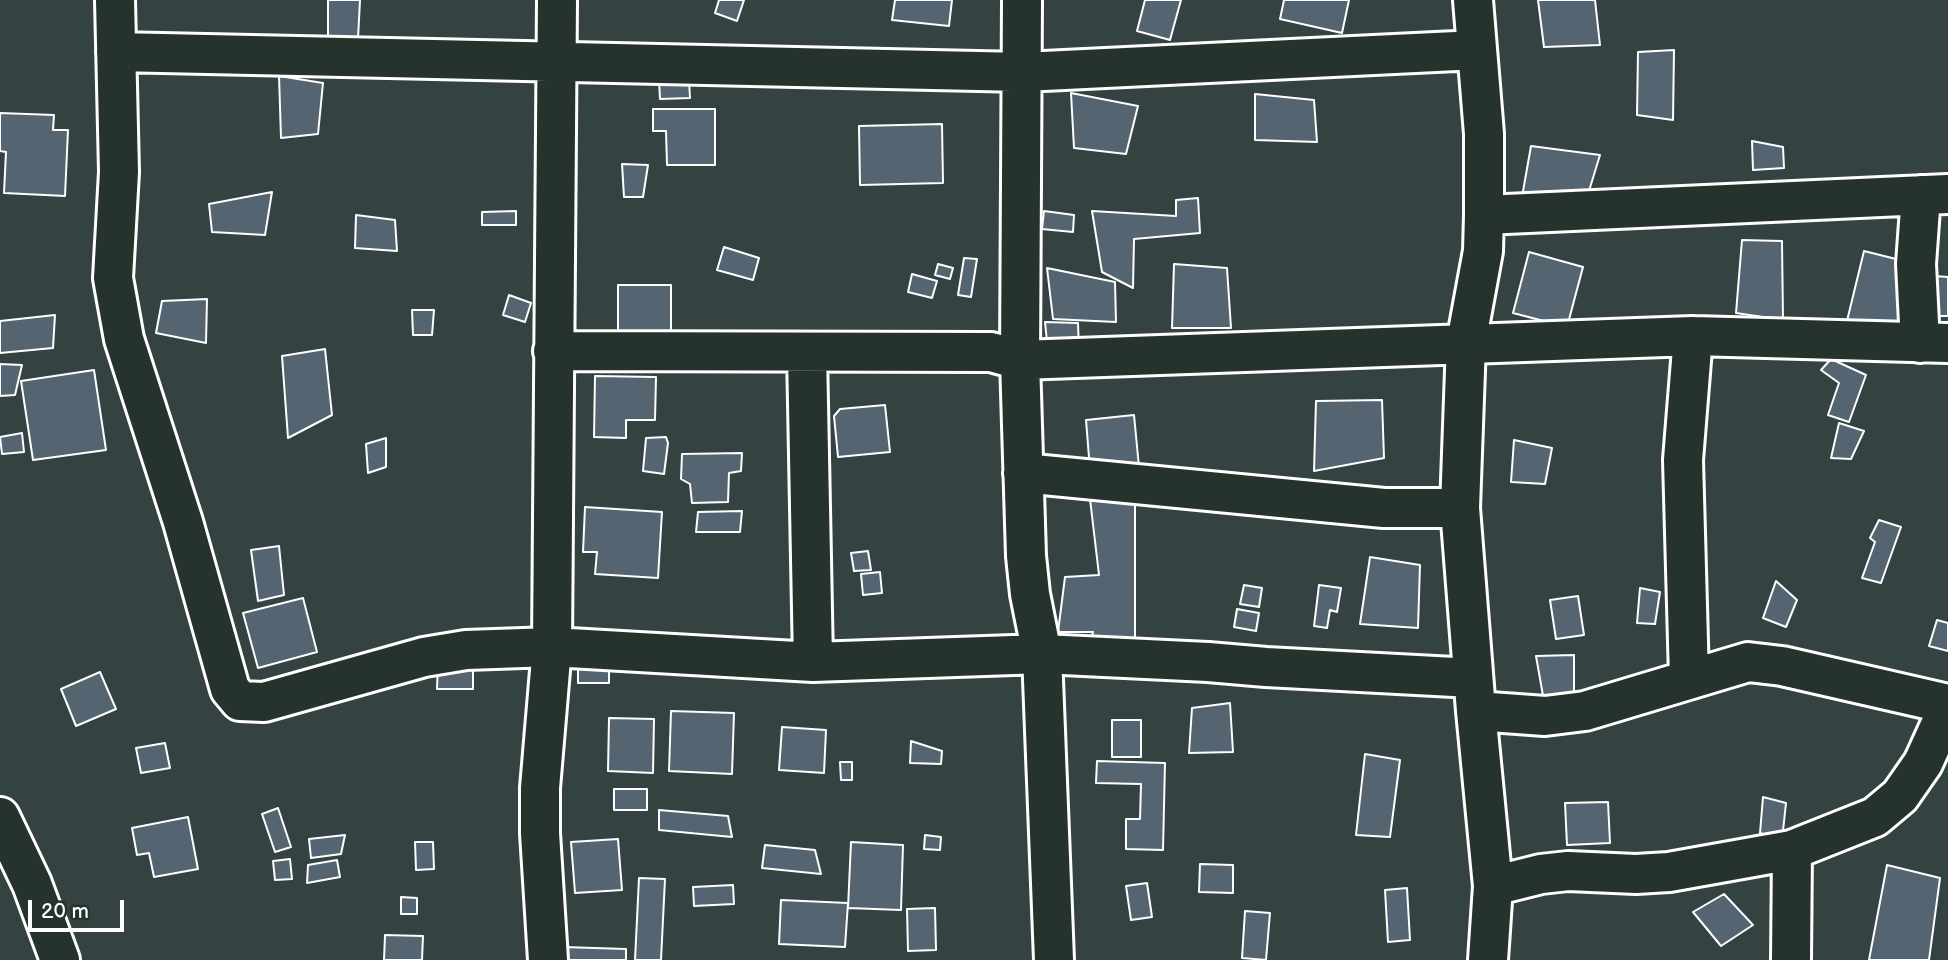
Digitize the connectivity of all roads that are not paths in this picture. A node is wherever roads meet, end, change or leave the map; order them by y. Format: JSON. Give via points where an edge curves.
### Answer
{"nodes":[{"id":1,"x":115,"y":0,"type":"edge"},
{"id":2,"x":557,"y":0,"type":"edge"},
{"id":3,"x":1022,"y":0,"type":"edge"},
{"id":4,"x":1473,"y":0,"type":"edge"},
{"id":5,"x":1477,"y":50,"type":"junction"},
{"id":6,"x":116,"y":52,"type":"junction"},
{"id":7,"x":557,"y":63,"type":"junction"},
{"id":8,"x":1023,"y":72,"type":"junction"},
{"id":9,"x":1934,"y":195,"type":"edge"},
{"id":10,"x":1484,"y":215,"type":"junction"},
{"id":11,"x":1693,"y":337,"type":"junction"},
{"id":12,"x":1466,"y":343,"type":"junction"},
{"id":13,"x":1934,"y":343,"type":"edge"},
{"id":14,"x":553,"y":351,"type":"junction"},
{"id":15,"x":807,"y":352,"type":"junction"},
{"id":16,"x":1020,"y":360,"type":"junction"},
{"id":17,"x":1023,"y":473,"type":"junction"},
{"id":18,"x":1460,"y":508,"type":"junction"},
{"id":19,"x":552,"y":647,"type":"junction"},
{"id":20,"x":1042,"y":654,"type":"junction"},
{"id":21,"x":813,"y":662,"type":"junction"},
{"id":22,"x":1689,"y":678,"type":"junction"},
{"id":23,"x":1475,"y":695,"type":"junction"},
{"id":24,"x":1948,"y":706,"type":"edge"},
{"id":25,"x":0,"y":817,"type":"edge"},
{"id":26,"x":1792,"y":850,"type":"junction"},
{"id":27,"x":1493,"y":886,"type":"junction"},
{"id":28,"x":60,"y":960,"type":"edge"},
{"id":29,"x":548,"y":960,"type":"edge"},
{"id":30,"x":1054,"y":960,"type":"edge"},
{"id":31,"x":1488,"y":960,"type":"edge"},
{"id":32,"x":1791,"y":960,"type":"edge"}],
"edges":[{"from":1,"to":6,"type":"street"},
{"from":2,"to":7,"type":"street"},
{"from":3,"to":8,"type":"street"},
{"from":4,"to":5,"type":"street"},
{"from":5,"to":8,"type":"street"},
{"from":5,"to":10,"type":"street"},
{"from":6,"to":7,"type":"street"},
{"from":6,"to":19,"type":"street","via":[[119,172],[113,278],[124,339],[230,689],[240,701],[264,702],[445,653]]},
{"from":7,"to":8,"type":"street"},
{"from":7,"to":14,"type":"street"},
{"from":8,"to":16,"type":"street"},
{"from":9,"to":10,"type":"street"},
{"from":9,"to":13,"type":"street","via":[[1916,264]]},
{"from":10,"to":12,"type":"street","via":[[1483,251]]},
{"from":11,"to":12,"type":"street"},
{"from":11,"to":13,"type":"street"},
{"from":11,"to":22,"type":"street","via":[[1683,460]]},
{"from":12,"to":16,"type":"street"},
{"from":12,"to":18,"type":"street"},
{"from":14,"to":15,"type":"street"},
{"from":14,"to":19,"type":"street"},
{"from":15,"to":16,"type":"street","via":[[991,352]]},
{"from":15,"to":21,"type":"street"},
{"from":16,"to":17,"type":"street"},
{"from":17,"to":18,"type":"street","via":[[1384,508]]},
{"from":17,"to":20,"type":"street","via":[[1030,594]]},
{"from":18,"to":23,"type":"street"},
{"from":19,"to":21,"type":"street"},
{"from":19,"to":29,"type":"street","via":[[540,788]]},
{"from":20,"to":21,"type":"street"},
{"from":20,"to":23,"type":"street","via":[[1266,667]]},
{"from":20,"to":30,"type":"street"},
{"from":22,"to":23,"type":"street","via":[[1585,711],[1545,716]]},
{"from":22,"to":24,"type":"street","via":[[1748,662]]},
{"from":23,"to":27,"type":"street"},
{"from":24,"to":26,"type":"street","via":[[1923,763],[1900,796],[1875,817]]},
{"from":25,"to":28,"type":"street","via":[[32,884]]},
{"from":26,"to":27,"type":"street","via":[[1669,872],[1568,871]]},
{"from":26,"to":32,"type":"street"},
{"from":27,"to":31,"type":"street"}]}
